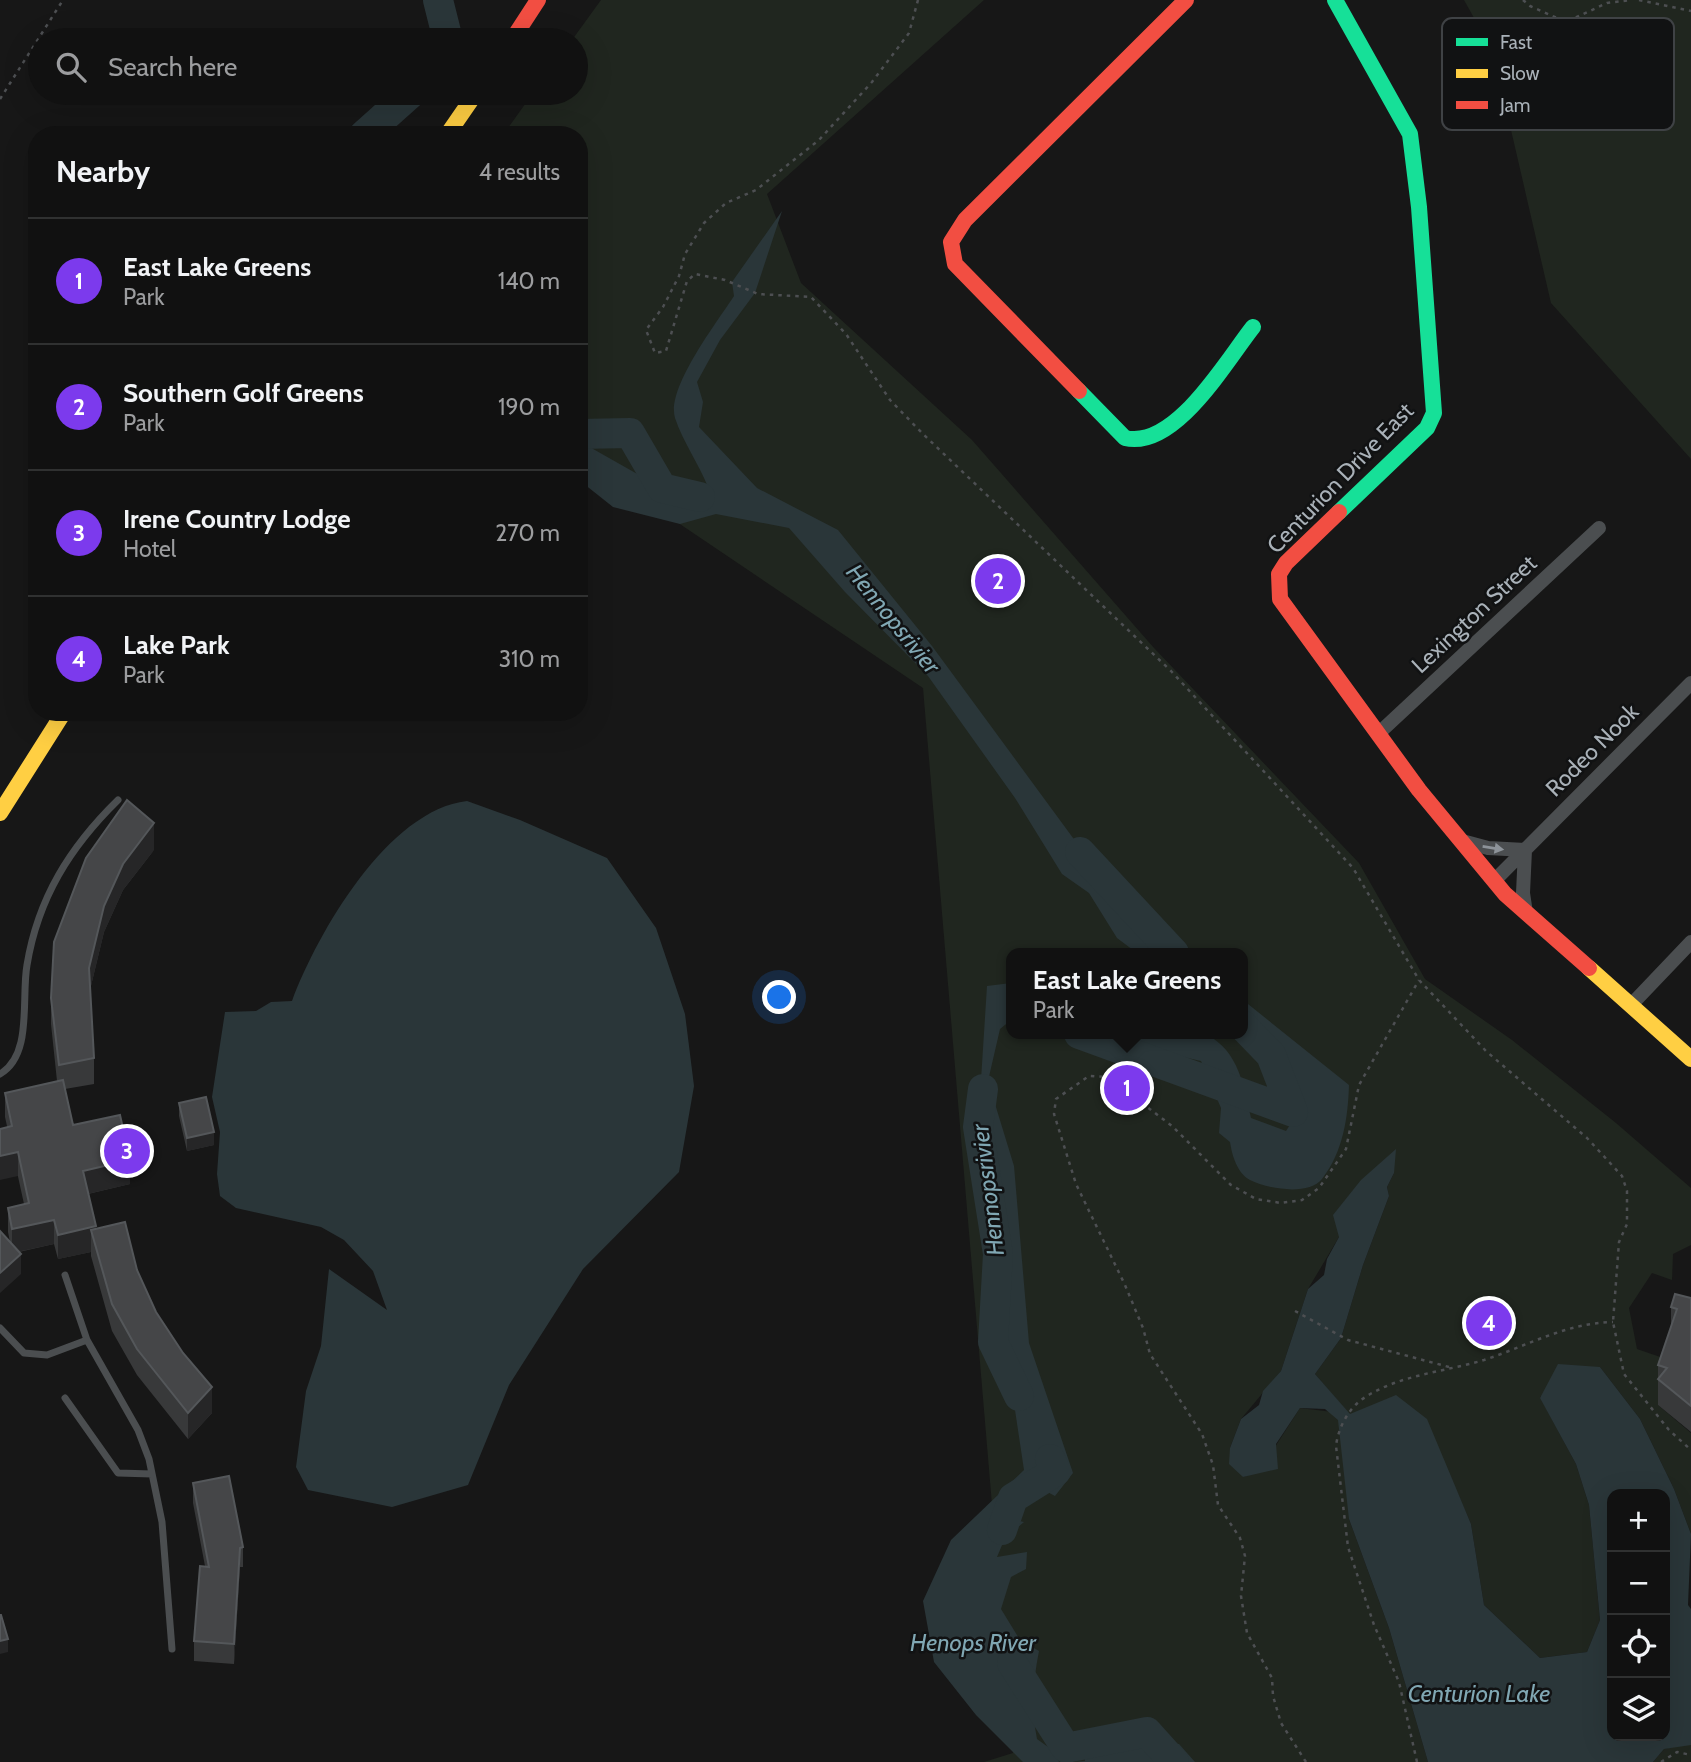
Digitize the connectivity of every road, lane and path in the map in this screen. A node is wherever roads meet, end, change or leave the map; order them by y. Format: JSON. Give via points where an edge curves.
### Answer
{"nodes":[{"id":1,"x":63,"y":0,"type":"edge"},
{"id":2,"x":538,"y":0,"type":"edge"},
{"id":3,"x":918,"y":0,"type":"edge"},
{"id":4,"x":1186,"y":0,"type":"edge"},
{"id":5,"x":1335,"y":0,"type":"edge"},
{"id":6,"x":1523,"y":0,"type":"edge"},
{"id":7,"x":1631,"y":0,"type":"edge"},
{"id":8,"x":1639,"y":0,"type":"edge"},
{"id":9,"x":1691,"y":11,"type":"edge"},
{"id":10,"x":1557,"y":18,"type":"edge"},
{"id":11,"x":1575,"y":18,"type":"edge"},
{"id":12,"x":45,"y":28,"type":"edge"},
{"id":13,"x":520,"y":28,"type":"edge"},
{"id":14,"x":28,"y":55,"type":"edge"},
{"id":15,"x":0,"y":99,"type":"edge"},
{"id":16,"x":468,"y":105,"type":"edge"},
{"id":17,"x":453,"y":126,"type":"edge"},
{"id":18,"x":1253,"y":327,"type":"dead end"},
{"id":19,"x":1599,"y":528,"type":"dead end"},
{"id":20,"x":1691,"y":683,"type":"edge"},
{"id":21,"x":58,"y":721,"type":"edge"},
{"id":22,"x":1379,"y":733,"type":"junction"},
{"id":23,"x":118,"y":800,"type":"dead end"},
{"id":24,"x":0,"y":813,"type":"edge"},
{"id":25,"x":1460,"y":841,"type":"junction"},
{"id":26,"x":1525,"y":850,"type":"junction"},
{"id":27,"x":1494,"y":881,"type":"junction"},
{"id":28,"x":1526,"y":914,"type":"junction"},
{"id":29,"x":1691,"y":942,"type":"edge"},
{"id":30,"x":1419,"y":980,"type":"junction"},
{"id":31,"x":1632,"y":1004,"type":"junction"},
{"id":32,"x":1691,"y":1059,"type":"edge"},
{"id":33,"x":0,"y":1074,"type":"edge"},
{"id":34,"x":65,"y":1275,"type":"dead end"},
{"id":35,"x":1295,"y":1311,"type":"dead end"},
{"id":36,"x":1613,"y":1322,"type":"junction"},
{"id":37,"x":0,"y":1328,"type":"edge"},
{"id":38,"x":87,"y":1340,"type":"junction"},
{"id":39,"x":1452,"y":1368,"type":"junction"},
{"id":40,"x":65,"y":1398,"type":"dead end"},
{"id":41,"x":1691,"y":1450,"type":"edge"},
{"id":42,"x":152,"y":1474,"type":"junction"},
{"id":43,"x":172,"y":1649,"type":"dead end"},
{"id":44,"x":1691,"y":1755,"type":"edge"},
{"id":45,"x":1306,"y":1762,"type":"edge"},
{"id":46,"x":1417,"y":1762,"type":"edge"},
{"id":47,"x":1661,"y":1762,"type":"edge"}],
"edges":[{"from":1,"to":12,"type":"path"},
{"from":2,"to":13,"type":"street"},
{"from":3,"to":30,"type":"path","via":[[909,33],[819,140],[756,190],[726,203],[704,223],[663,307],[646,330],[655,354],[666,351],[687,281],[695,274],[758,294],[811,297],[846,334],[890,400],[1171,671],[1353,868]]},
{"from":4,"to":18,"type":"street","via":[[965,220],[951,242],[952,256],[985,297],[1133,441],[1150,439],[1172,425]]},
{"from":5,"to":22,"type":"street","name":"Centurion Drive East","via":[[1410,134],[1434,413],[1427,428],[1286,564],[1278,588],[1285,610]]},
{"from":6,"to":10,"type":"path"},
{"from":7,"to":11,"type":"path","via":[[1607,3]]},
{"from":8,"to":9,"type":"path"},
{"from":14,"to":15,"type":"path"},
{"from":16,"to":17,"type":"street"},
{"from":19,"to":22,"type":"street","name":"Lexington Street"},
{"from":20,"to":26,"type":"street","name":"Rodeo Nook"},
{"from":21,"to":24,"type":"street"},
{"from":22,"to":25,"type":"street","name":"Centurion Drive East"},
{"from":23,"to":33,"type":"lane","via":[[84,836],[46,894],[26,966],[19,1051],[12,1065]]},
{"from":25,"to":26,"type":"street","one_way":true},
{"from":25,"to":27,"type":"street","name":"Centurion Drive East"},
{"from":26,"to":27,"type":"street","name":"Rodeo Nook"},
{"from":26,"to":28,"type":"street"},
{"from":27,"to":28,"type":"street","name":"Centurion Drive East"},
{"from":28,"to":31,"type":"street","name":"Centurion Drive East"},
{"from":29,"to":31,"type":"street"},
{"from":30,"to":36,"type":"path","via":[[1486,1051],[1587,1138],[1622,1176],[1627,1224],[1619,1242]]},
{"from":30,"to":45,"type":"path","via":[[1359,1085],[1346,1149],[1319,1188],[1302,1200],[1256,1199],[1231,1185],[1172,1126],[1108,1077],[1088,1076],[1056,1100],[1054,1114],[1076,1184],[1125,1284],[1150,1354],[1202,1434],[1213,1465],[1218,1505],[1240,1538],[1245,1556],[1241,1596],[1247,1633],[1272,1678],[1281,1723]]},
{"from":31,"to":32,"type":"street","name":"Centurion Drive East"},
{"from":34,"to":38,"type":"lane"},
{"from":35,"to":39,"type":"path","via":[[1348,1340]]},
{"from":36,"to":39,"type":"path","via":[[1561,1330]]},
{"from":36,"to":41,"type":"path","via":[[1625,1374]]},
{"from":37,"to":38,"type":"lane","via":[[24,1353],[47,1354]]},
{"from":38,"to":42,"type":"lane","via":[[138,1430]]},
{"from":39,"to":46,"type":"path","via":[[1385,1387],[1353,1408],[1337,1431],[1348,1547],[1399,1682]]},
{"from":40,"to":42,"type":"lane","via":[[118,1473]]},
{"from":42,"to":43,"type":"lane","via":[[162,1521]]},
{"from":44,"to":47,"type":"path","via":[[1677,1752]]}]}
